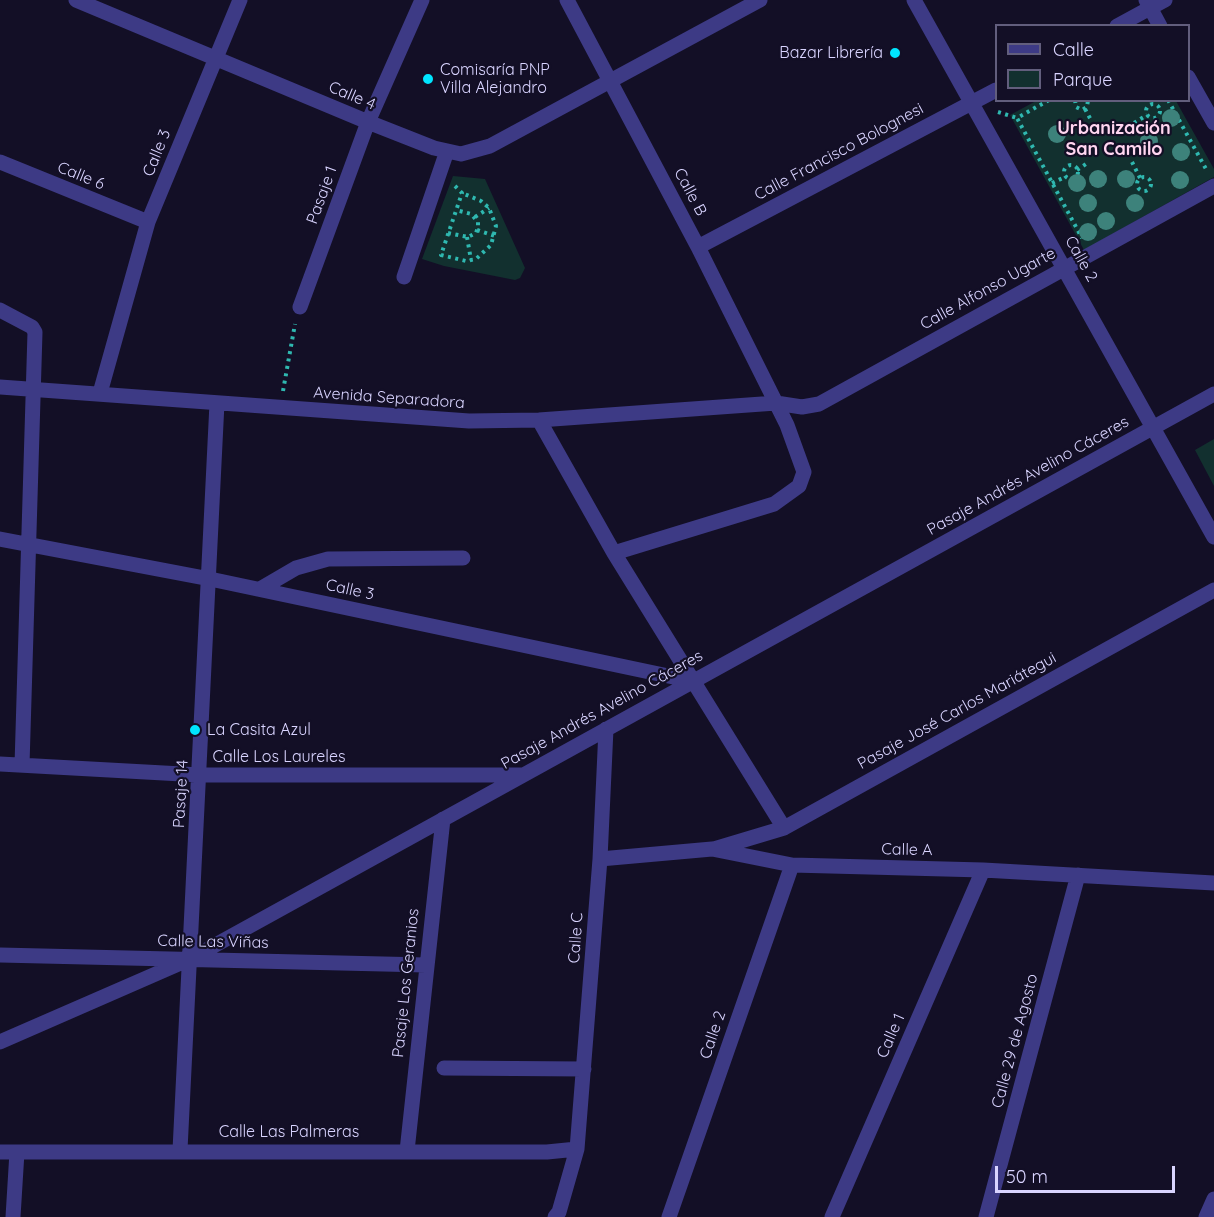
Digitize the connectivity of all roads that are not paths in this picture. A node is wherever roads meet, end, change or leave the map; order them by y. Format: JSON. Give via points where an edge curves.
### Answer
{"nodes":[{"id":1,"x":76,"y":0,"type":"edge"},
{"id":2,"x":240,"y":0,"type":"edge"},
{"id":3,"x":422,"y":0,"type":"edge"},
{"id":4,"x":567,"y":0,"type":"edge"},
{"id":5,"x":760,"y":0,"type":"edge"},
{"id":6,"x":914,"y":0,"type":"edge"},
{"id":7,"x":1165,"y":0,"type":"edge"},
{"id":8,"x":1148,"y":4,"type":"edge"},
{"id":9,"x":1120,"y":24,"type":"edge"},
{"id":10,"x":1159,"y":24,"type":"edge"},
{"id":11,"x":216,"y":57,"type":"junction"},
{"id":12,"x":612,"y":81,"type":"junction"},
{"id":13,"x":1190,"y":81,"type":"edge"},
{"id":14,"x":995,"y":91,"type":"edge"},
{"id":15,"x":972,"y":103,"type":"junction"},
{"id":16,"x":368,"y":122,"type":"junction"},
{"id":17,"x":1214,"y":123,"type":"edge"},
{"id":18,"x":447,"y":151,"type":"junction"},
{"id":19,"x":0,"y":162,"type":"edge"},
{"id":20,"x":1212,"y":180,"type":"edge"},
{"id":21,"x":148,"y":222,"type":"junction"},
{"id":22,"x":698,"y":247,"type":"junction"},
{"id":23,"x":1065,"y":267,"type":"junction"},
{"id":24,"x":404,"y":277,"type":"dead end"},
{"id":25,"x":300,"y":307,"type":"road end"},
{"id":26,"x":0,"y":310,"type":"edge"},
{"id":27,"x":0,"y":387,"type":"edge"},
{"id":28,"x":35,"y":389,"type":"junction"},
{"id":29,"x":100,"y":393,"type":"junction"},
{"id":30,"x":1214,"y":394,"type":"edge"},
{"id":31,"x":776,"y":403,"type":"junction"},
{"id":32,"x":216,"y":404,"type":"junction"},
{"id":33,"x":539,"y":420,"type":"junction"},
{"id":34,"x":1153,"y":428,"type":"junction"},
{"id":35,"x":1214,"y":537,"type":"edge"},
{"id":36,"x":0,"y":539,"type":"edge"},
{"id":37,"x":30,"y":545,"type":"junction"},
{"id":38,"x":614,"y":553,"type":"junction"},
{"id":39,"x":464,"y":558,"type":"dead end"},
{"id":40,"x":210,"y":579,"type":"junction"},
{"id":41,"x":260,"y":589,"type":"junction"},
{"id":42,"x":1214,"y":590,"type":"edge"},
{"id":43,"x":692,"y":681,"type":"junction"},
{"id":44,"x":606,"y":729,"type":"junction"},
{"id":45,"x":0,"y":764,"type":"edge"},
{"id":46,"x":22,"y":765,"type":"junction"},
{"id":47,"x":523,"y":774,"type":"junction"},
{"id":48,"x":200,"y":775,"type":"junction"},
{"id":49,"x":443,"y":819,"type":"junction"},
{"id":50,"x":784,"y":828,"type":"junction"},
{"id":51,"x":712,"y":849,"type":"junction"},
{"id":52,"x":600,"y":859,"type":"junction"},
{"id":53,"x":792,"y":865,"type":"junction"},
{"id":54,"x":983,"y":870,"type":"junction"},
{"id":55,"x":1078,"y":875,"type":"junction"},
{"id":56,"x":1214,"y":883,"type":"edge"},
{"id":57,"x":0,"y":955,"type":"edge"},
{"id":58,"x":190,"y":959,"type":"junction"},
{"id":59,"x":426,"y":965,"type":"junction"},
{"id":60,"x":0,"y":1042,"type":"edge"},
{"id":61,"x":444,"y":1068,"type":"dead end"},
{"id":62,"x":584,"y":1069,"type":"junction"},
{"id":63,"x":577,"y":1149,"type":"junction"},
{"id":64,"x":180,"y":1150,"type":"junction"},
{"id":65,"x":407,"y":1151,"type":"junction"},
{"id":66,"x":0,"y":1152,"type":"edge"},
{"id":67,"x":17,"y":1152,"type":"junction"},
{"id":68,"x":1214,"y":1198,"type":"edge"},
{"id":69,"x":12,"y":1217,"type":"edge"},
{"id":70,"x":555,"y":1217,"type":"edge"},
{"id":71,"x":669,"y":1217,"type":"edge"},
{"id":72,"x":832,"y":1217,"type":"edge"},
{"id":73,"x":986,"y":1217,"type":"edge"},
{"id":74,"x":1206,"y":1217,"type":"edge"}],
"edges":[{"from":1,"to":11,"type":"street","name":"Calle 4"},
{"from":2,"to":11,"type":"street","name":"Calle 3"},
{"from":3,"to":16,"type":"street","name":"Pasaje 1"},
{"from":4,"to":12,"type":"street","name":"Calle B"},
{"from":5,"to":12,"type":"street","name":"Calle 4"},
{"from":6,"to":15,"type":"street","name":"Calle 2"},
{"from":7,"to":8,"type":"street"},
{"from":8,"to":9,"type":"street"},
{"from":8,"to":10,"type":"street"},
{"from":11,"to":16,"type":"street","name":"Calle 4"},
{"from":11,"to":21,"type":"street","name":"Calle 3"},
{"from":12,"to":18,"type":"street","name":"Calle 4","via":[[490,146],[461,154]]},
{"from":12,"to":22,"type":"street","name":"Calle B"},
{"from":13,"to":17,"type":"street"},
{"from":14,"to":15,"type":"street","name":"Calle Francisco Bolognesi"},
{"from":15,"to":22,"type":"street","name":"Calle Francisco Bolognesi"},
{"from":15,"to":23,"type":"street","name":"Calle 2"},
{"from":16,"to":18,"type":"street","name":"Calle 4"},
{"from":16,"to":25,"type":"street","name":"Pasaje 1"},
{"from":18,"to":24,"type":"street"},
{"from":19,"to":21,"type":"street","name":"Calle 6"},
{"from":20,"to":23,"type":"street","name":"Calle Alfonso Ugarte"},
{"from":21,"to":29,"type":"street","name":"Calle 3"},
{"from":22,"to":31,"type":"street","name":"Calle B"},
{"from":23,"to":31,"type":"street","name":"Calle Alfonso Ugarte","via":[[819,404],[802,407]]},
{"from":23,"to":34,"type":"street","name":"Calle 2"},
{"from":26,"to":28,"type":"street","via":[[34,329]]},
{"from":27,"to":28,"type":"street","name":"Avenida Separadora"},
{"from":28,"to":29,"type":"street","name":"Avenida Separadora"},
{"from":28,"to":37,"type":"street"},
{"from":29,"to":32,"type":"street","name":"Avenida Separadora"},
{"from":30,"to":34,"type":"street","name":"Pasaje Andrés Avelino Cáceres"},
{"from":31,"to":33,"type":"street","name":"Avenida Separadora"},
{"from":31,"to":38,"type":"street","name":"Calle B","via":[[804,472],[799,486],[774,504]]},
{"from":32,"to":33,"type":"street","name":"Avenida Separadora","via":[[469,421]]},
{"from":32,"to":40,"type":"street","name":"Pasaje 14"},
{"from":33,"to":38,"type":"street"},
{"from":34,"to":35,"type":"street","name":"Calle 2"},
{"from":34,"to":43,"type":"street","name":"Pasaje Andrés Avelino Cáceres"},
{"from":36,"to":37,"type":"street","name":"Calle 3"},
{"from":37,"to":40,"type":"street","name":"Calle 3"},
{"from":37,"to":46,"type":"street"},
{"from":38,"to":43,"type":"street"},
{"from":39,"to":41,"type":"street","via":[[328,559],[296,568]]},
{"from":40,"to":41,"type":"street","name":"Calle 3"},
{"from":40,"to":48,"type":"street","name":"Pasaje 14"},
{"from":41,"to":43,"type":"street","name":"Calle 3"},
{"from":42,"to":50,"type":"street","name":"Pasaje José Carlos Mariátegui"},
{"from":43,"to":44,"type":"street","name":"Pasaje Andrés Avelino Cáceres"},
{"from":43,"to":50,"type":"street"},
{"from":44,"to":47,"type":"street","name":"Pasaje Andrés Avelino Cáceres"},
{"from":44,"to":52,"type":"street","name":"Calle C"},
{"from":45,"to":46,"type":"street","name":"Calle Los Laureles"},
{"from":46,"to":48,"type":"street","name":"Calle Los Laureles"},
{"from":47,"to":48,"type":"street","name":"Calle Los Laureles"},
{"from":47,"to":49,"type":"street","name":"Pasaje Andrés Avelino Cáceres"},
{"from":48,"to":58,"type":"street","name":"Pasaje 14"},
{"from":49,"to":58,"type":"street","name":"Pasaje Andrés Avelino Cáceres"},
{"from":49,"to":59,"type":"street","name":"Pasaje Los Geranios"},
{"from":50,"to":51,"type":"street","name":"Pasaje José Carlos Mariátegui"},
{"from":51,"to":52,"type":"street","name":"Calle A"},
{"from":51,"to":53,"type":"street","name":"Calle A"},
{"from":52,"to":62,"type":"street","name":"Calle C"},
{"from":53,"to":54,"type":"street","name":"Calle A"},
{"from":53,"to":71,"type":"street","name":"Calle 2"},
{"from":54,"to":55,"type":"street","name":"Calle A"},
{"from":54,"to":72,"type":"street","name":"Calle 1"},
{"from":55,"to":56,"type":"street","name":"Calle A"},
{"from":55,"to":73,"type":"street","name":"Calle 29 de Agosto"},
{"from":57,"to":58,"type":"street","name":"Calle Las Viñas"},
{"from":58,"to":59,"type":"street","name":"Calle Las Viñas"},
{"from":58,"to":60,"type":"street","name":"Pasaje Andrés Avelino Cáceres"},
{"from":58,"to":64,"type":"street","name":"Pasaje 14"},
{"from":59,"to":65,"type":"street","name":"Pasaje Los Geranios"},
{"from":61,"to":62,"type":"street"},
{"from":62,"to":63,"type":"street","name":"Calle C"},
{"from":63,"to":65,"type":"street","name":"Calle Las Palmeras"},
{"from":63,"to":70,"type":"street","name":"Calle C"},
{"from":64,"to":65,"type":"street","name":"Calle Las Palmeras"},
{"from":64,"to":67,"type":"street","name":"Calle Las Palmeras"},
{"from":66,"to":67,"type":"street","name":"Calle Las Palmeras"},
{"from":67,"to":69,"type":"street"},
{"from":68,"to":74,"type":"street"}]}
